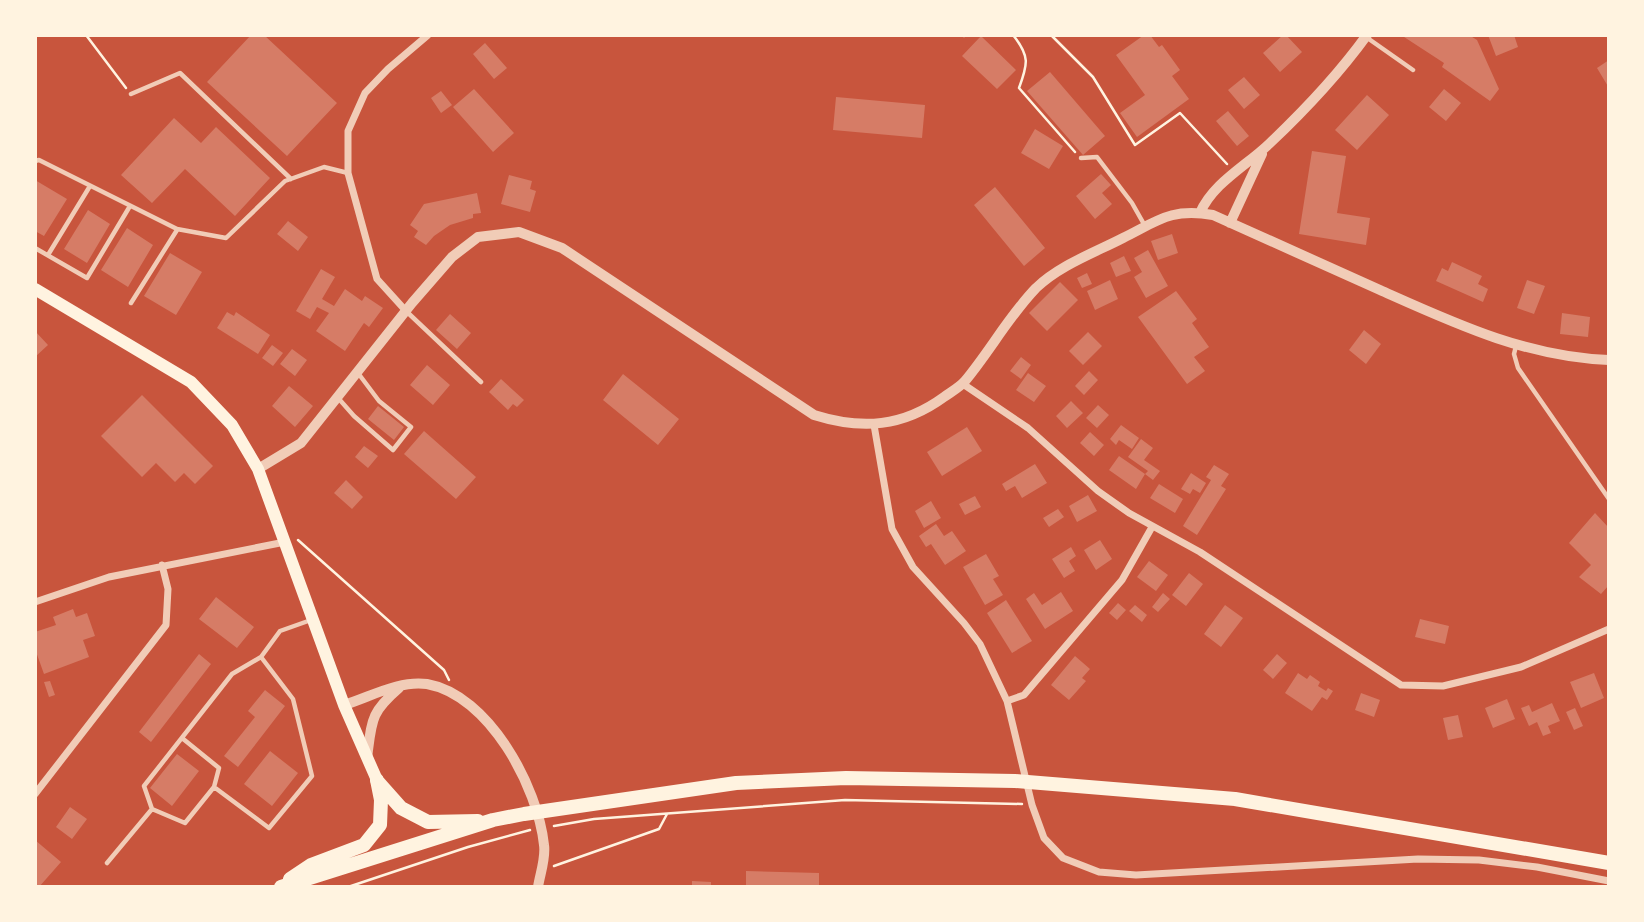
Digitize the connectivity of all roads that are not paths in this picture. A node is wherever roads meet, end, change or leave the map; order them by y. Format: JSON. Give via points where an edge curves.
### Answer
{"nodes":[{"id":1,"x":428,"y":35,"type":"edge"},
{"id":2,"x":1366,"y":36,"type":"edge"},
{"id":3,"x":1413,"y":70,"type":"dead end"},
{"id":4,"x":131,"y":94,"type":"road end"},
{"id":5,"x":1265,"y":148,"type":"junction"},
{"id":6,"x":1081,"y":158,"type":"road end"},
{"id":7,"x":35,"y":161,"type":"edge"},
{"id":8,"x":348,"y":173,"type":"junction"},
{"id":9,"x":291,"y":179,"type":"junction"},
{"id":10,"x":89,"y":186,"type":"junction"},
{"id":11,"x":130,"y":206,"type":"junction"},
{"id":12,"x":1200,"y":213,"type":"junction"},
{"id":13,"x":1230,"y":223,"type":"junction"},
{"id":14,"x":1145,"y":227,"type":"junction"},
{"id":15,"x":177,"y":229,"type":"junction"},
{"id":16,"x":35,"y":248,"type":"edge"},
{"id":17,"x":48,"y":255,"type":"junction"},
{"id":18,"x":35,"y":289,"type":"edge"},
{"id":19,"x":131,"y":303,"type":"dead end"},
{"id":20,"x":405,"y":311,"type":"junction"},
{"id":21,"x":1516,"y":345,"type":"junction"},
{"id":22,"x":1609,"y":360,"type":"edge"},
{"id":23,"x":358,"y":373,"type":"junction"},
{"id":24,"x":481,"y":382,"type":"dead end"},
{"id":25,"x":963,"y":384,"type":"junction"},
{"id":26,"x":338,"y":397,"type":"junction"},
{"id":27,"x":874,"y":425,"type":"junction"},
{"id":28,"x":258,"y":469,"type":"junction"},
{"id":29,"x":1609,"y":499,"type":"edge"},
{"id":30,"x":1152,"y":527,"type":"junction"},
{"id":31,"x":286,"y":542,"type":"junction"},
{"id":32,"x":162,"y":565,"type":"junction"},
{"id":33,"x":35,"y":602,"type":"edge"},
{"id":34,"x":313,"y":619,"type":"junction"},
{"id":35,"x":1609,"y":629,"type":"edge"},
{"id":36,"x":261,"y":657,"type":"junction"},
{"id":37,"x":401,"y":686,"type":"junction"},
{"id":38,"x":1007,"y":701,"type":"junction"},
{"id":39,"x":344,"y":705,"type":"junction"},
{"id":40,"x":182,"y":738,"type":"junction"},
{"id":41,"x":367,"y":758,"type":"junction"},
{"id":42,"x":377,"y":780,"type":"junction"},
{"id":43,"x":215,"y":787,"type":"junction"},
{"id":44,"x":35,"y":794,"type":"edge"},
{"id":45,"x":152,"y":809,"type":"junction"},
{"id":46,"x":493,"y":820,"type":"junction"},
{"id":47,"x":107,"y":863,"type":"dead end"},
{"id":48,"x":1609,"y":863,"type":"edge"},
{"id":49,"x":1609,"y":881,"type":"edge"},
{"id":50,"x":279,"y":887,"type":"edge"},
{"id":51,"x":538,"y":887,"type":"edge"}],
"edges":[{"from":1,"to":8,"type":"street","via":[[365,93],[348,131]]},
{"from":2,"to":3,"type":"lane"},
{"from":2,"to":5,"type":"street","via":[[1340,72]]},
{"from":4,"to":9,"type":"lane","via":[[180,73]]},
{"from":5,"to":12,"type":"street","via":[[1206,199]]},
{"from":5,"to":13,"type":"street"},
{"from":6,"to":14,"type":"lane","via":[[1097,157]]},
{"from":7,"to":10,"type":"lane"},
{"from":8,"to":9,"type":"lane","via":[[324,167]]},
{"from":8,"to":20,"type":"street","via":[[377,279]]},
{"from":9,"to":15,"type":"lane","via":[[226,238]]},
{"from":10,"to":11,"type":"lane"},
{"from":10,"to":17,"type":"lane"},
{"from":11,"to":15,"type":"lane"},
{"from":11,"to":17,"type":"lane","via":[[87,278]]},
{"from":12,"to":13,"type":"street"},
{"from":12,"to":14,"type":"street","via":[[1172,214]]},
{"from":13,"to":21,"type":"street","via":[[1455,324]]},
{"from":14,"to":25,"type":"street","via":[[1053,273],[1025,300]]},
{"from":15,"to":19,"type":"lane"},
{"from":16,"to":17,"type":"lane"},
{"from":18,"to":28,"type":"main road","via":[[191,382],[232,425]]},
{"from":20,"to":23,"type":"street"},
{"from":20,"to":24,"type":"lane"},
{"from":20,"to":27,"type":"street","via":[[452,257],[478,237],[519,232],[562,248],[814,415],[842,424]]},
{"from":21,"to":22,"type":"street"},
{"from":21,"to":29,"type":"lane","via":[[1518,368]]},
{"from":23,"to":26,"type":"street"},
{"from":23,"to":26,"type":"lane","via":[[379,401],[411,427],[393,450]]},
{"from":25,"to":27,"type":"street","via":[[914,416]]},
{"from":25,"to":30,"type":"street","via":[[1028,428],[1098,491]]},
{"from":26,"to":28,"type":"street","via":[[301,443]]},
{"from":27,"to":38,"type":"street","via":[[892,529],[913,567],[980,644]]},
{"from":28,"to":31,"type":"main road"},
{"from":30,"to":35,"type":"street","via":[[1200,552],[1401,685],[1443,686],[1521,667]]},
{"from":30,"to":38,"type":"street","via":[[1122,580],[1024,695]]},
{"from":31,"to":32,"type":"street"},
{"from":31,"to":34,"type":"main road"},
{"from":32,"to":33,"type":"street"},
{"from":32,"to":44,"type":"street","via":[[166,625]]},
{"from":34,"to":36,"type":"lane","via":[[280,631]]},
{"from":34,"to":39,"type":"main road"},
{"from":36,"to":40,"type":"lane","via":[[232,674]]},
{"from":36,"to":43,"type":"lane","via":[[293,699],[313,776],[269,828]]},
{"from":37,"to":39,"type":"street"},
{"from":37,"to":41,"type":"street","via":[[379,706],[371,725]]},
{"from":37,"to":51,"type":"street","via":[[426,684],[458,695],[489,723],[519,766],[545,846]]},
{"from":38,"to":49,"type":"street","via":[[1044,838],[1063,858],[1099,872],[1136,875],[1418,859],[1479,860]]},
{"from":39,"to":41,"type":"main road"},
{"from":40,"to":43,"type":"lane","via":[[219,768]]},
{"from":40,"to":45,"type":"lane","via":[[144,786]]},
{"from":41,"to":42,"type":"main road"},
{"from":42,"to":46,"type":"main road","via":[[401,808],[428,822]]},
{"from":42,"to":50,"type":"main road","via":[[380,825],[364,845],[311,865]]},
{"from":43,"to":45,"type":"lane","via":[[185,822]]},
{"from":45,"to":47,"type":"lane"},
{"from":46,"to":48,"type":"main road","via":[[736,783],[846,778],[1015,781],[1235,799]]},
{"from":46,"to":50,"type":"main road"}]}
